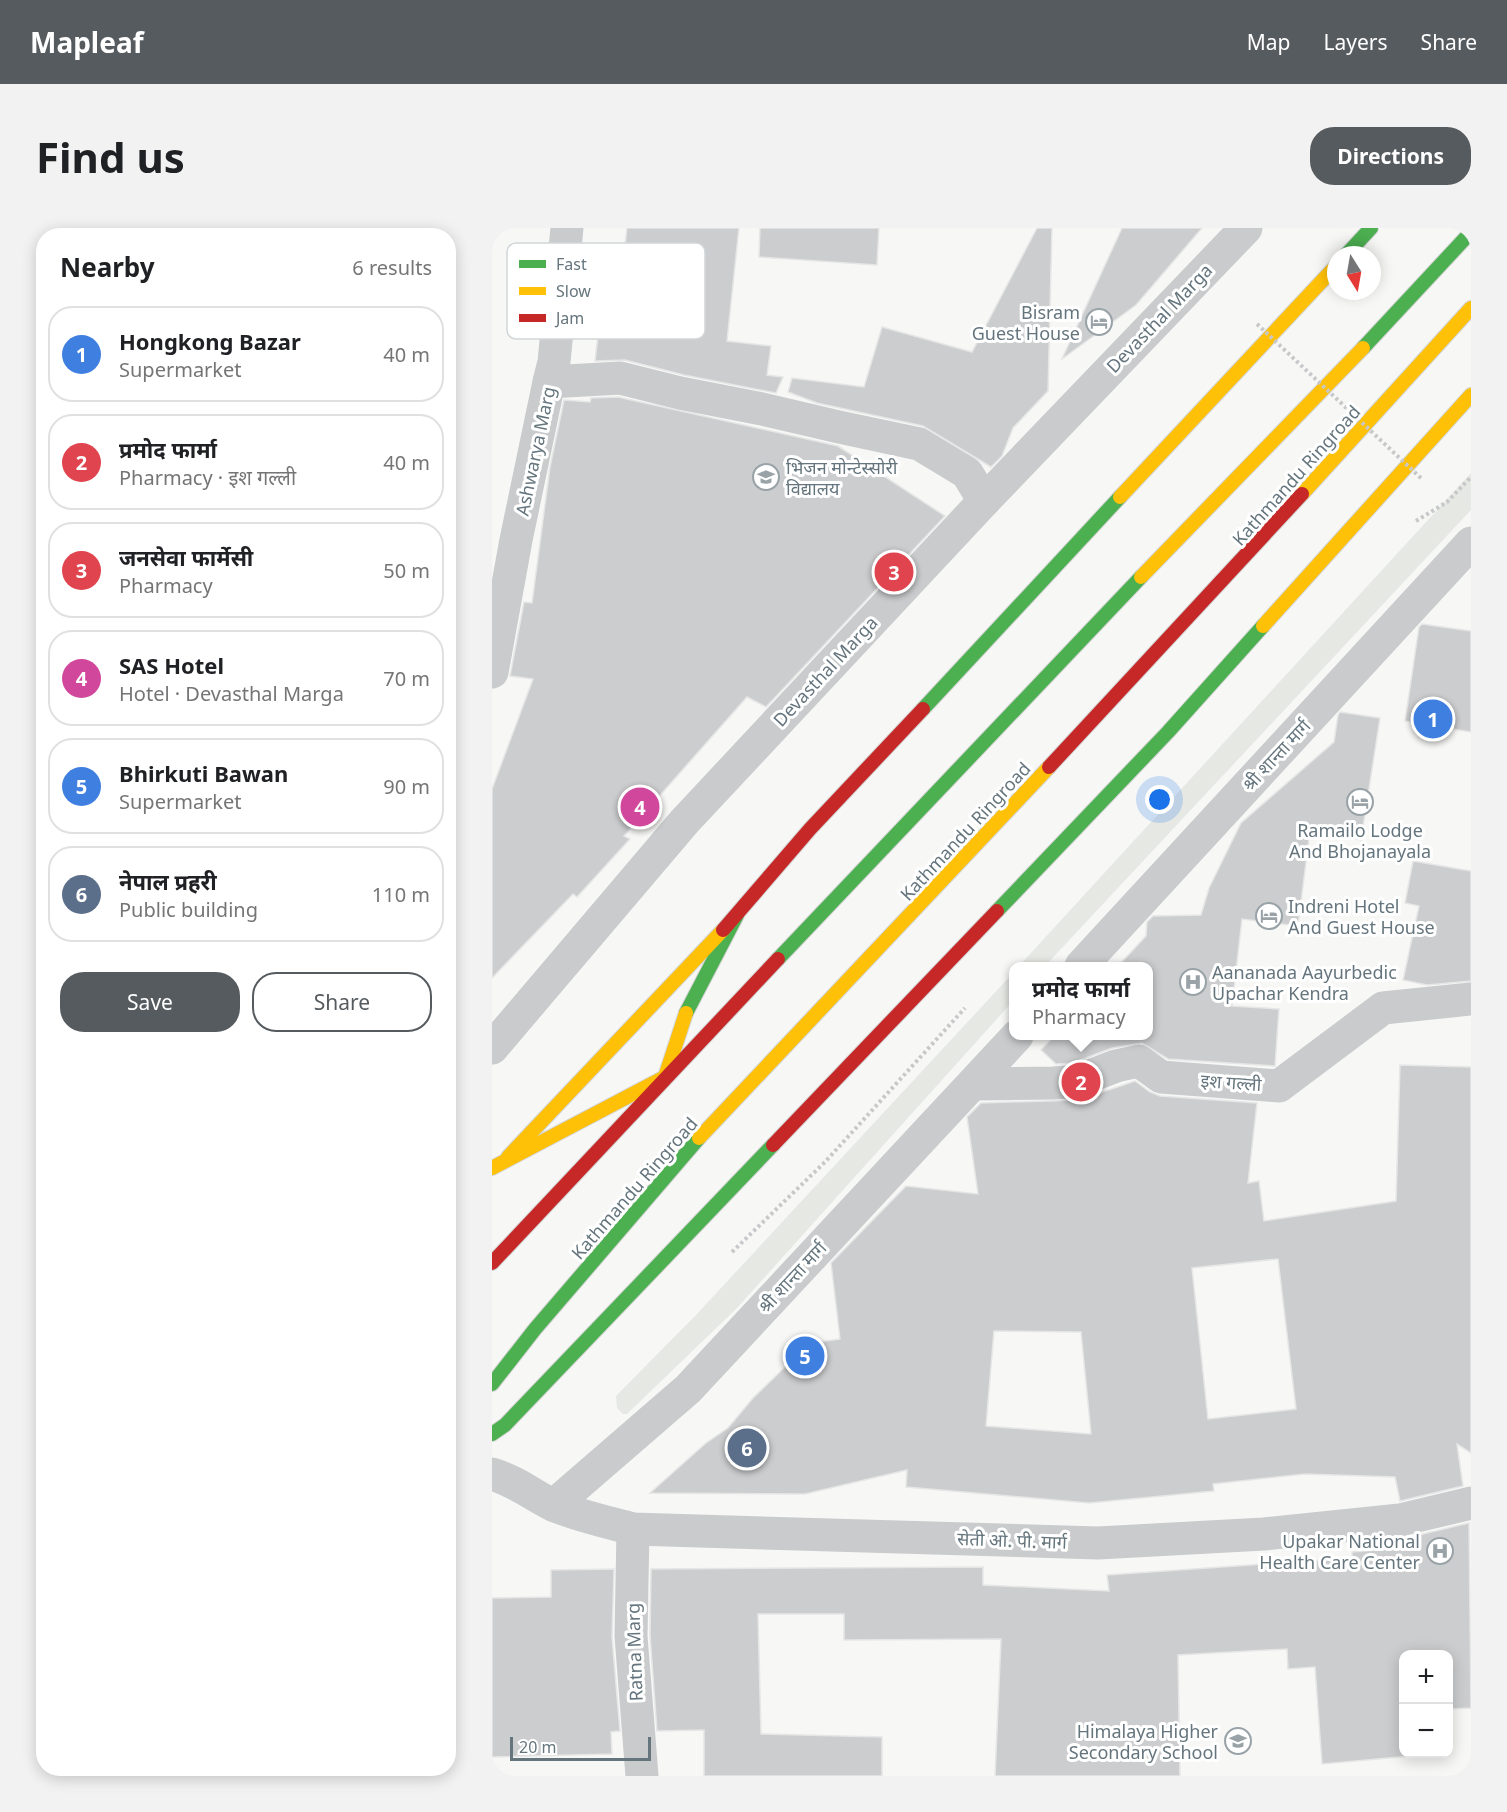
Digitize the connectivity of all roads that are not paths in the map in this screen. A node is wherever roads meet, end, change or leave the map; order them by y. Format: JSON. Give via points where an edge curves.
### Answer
{"nodes":[{"id":1,"x":567,"y":228,"type":"edge"},
{"id":2,"x":1246,"y":228,"type":"edge"},
{"id":3,"x":1371,"y":228,"type":"edge"},
{"id":4,"x":1471,"y":232,"type":"edge"},
{"id":5,"x":566,"y":243,"type":"edge"},
{"id":6,"x":1355,"y":246,"type":"edge"},
{"id":7,"x":1327,"y":276,"type":"edge"},
{"id":8,"x":1471,"y":308,"type":"edge"},
{"id":9,"x":556,"y":339,"type":"edge"},
{"id":10,"x":549,"y":382,"type":"junction"},
{"id":11,"x":1471,"y":395,"type":"edge"},
{"id":12,"x":984,"y":501,"type":"junction"},
{"id":13,"x":1471,"y":543,"type":"edge"},
{"id":14,"x":492,"y":672,"type":"edge"},
{"id":15,"x":737,"y":915,"type":"junction"},
{"id":16,"x":1085,"y":962,"type":"edge"},
{"id":17,"x":1471,"y":999,"type":"edge"},
{"id":18,"x":1013,"y":1040,"type":"edge"},
{"id":19,"x":492,"y":1048,"type":"edge"},
{"id":20,"x":665,"y":1077,"type":"junction"},
{"id":21,"x":973,"y":1084,"type":"junction"},
{"id":22,"x":496,"y":1162,"type":"edge"},
{"id":23,"x":492,"y":1263,"type":"edge"},
{"id":24,"x":492,"y":1384,"type":"edge"},
{"id":25,"x":492,"y":1434,"type":"edge"},
{"id":26,"x":492,"y":1474,"type":"edge"},
{"id":27,"x":1471,"y":1503,"type":"edge"},
{"id":28,"x":554,"y":1505,"type":"junction"},
{"id":29,"x":633,"y":1529,"type":"junction"},
{"id":30,"x":642,"y":1776,"type":"edge"}],
"edges":[{"from":1,"to":5,"type":"street","name":"Ashwarya Marg"},
{"from":2,"to":12,"type":"street","name":"Devasthal Marga"},
{"from":3,"to":6,"type":"main road"},
{"from":4,"to":20,"type":"main road","name":"Kathmandu Ringroad"},
{"from":7,"to":15,"type":"main road","via":[[810,829]]},
{"from":8,"to":24,"type":"main road","name":"Kathmandu Ringroad","via":[[1255,547],[693,1145]]},
{"from":9,"to":10,"type":"street","name":"Ashwarya Marg"},
{"from":10,"to":12,"type":"street","via":[[620,378],[919,444],[967,473]]},
{"from":10,"to":14,"type":"street","name":"Ashwarya Marg"},
{"from":11,"to":25,"type":"main road","via":[[1168,732],[505,1425]]},
{"from":12,"to":19,"type":"street","name":"Devasthal Marga","via":[[684,822]]},
{"from":13,"to":16,"type":"street","name":"श्री शान्ता मार्ग"},
{"from":15,"to":20,"type":"main road","via":[[689,1005]]},
{"from":15,"to":22,"type":"main road"},
{"from":17,"to":21,"type":"street","name":"इश गल्ली","via":[[1383,1008],[1279,1086],[1161,1077],[1139,1060],[1077,1081]]},
{"from":18,"to":21,"type":"street","name":"श्री शान्ता मार्ग"},
{"from":20,"to":22,"type":"main road"},
{"from":20,"to":23,"type":"main road","name":"Kathmandu Ringroad"},
{"from":21,"to":28,"type":"street","name":"श्री शान्ता मार्ग","via":[[688,1389]]},
{"from":26,"to":28,"type":"street","name":"सेती ओ. पी. मार्ग","via":[[512,1480]]},
{"from":27,"to":29,"type":"street","name":"सेती ओ. पी. मार्ग","via":[[1400,1520],[1264,1534],[1098,1543]]},
{"from":28,"to":29,"type":"street","name":"सेती ओ. पी. मार्ग"},
{"from":29,"to":30,"type":"street","name":"Ratna Marg","via":[[631,1636]]}]}
